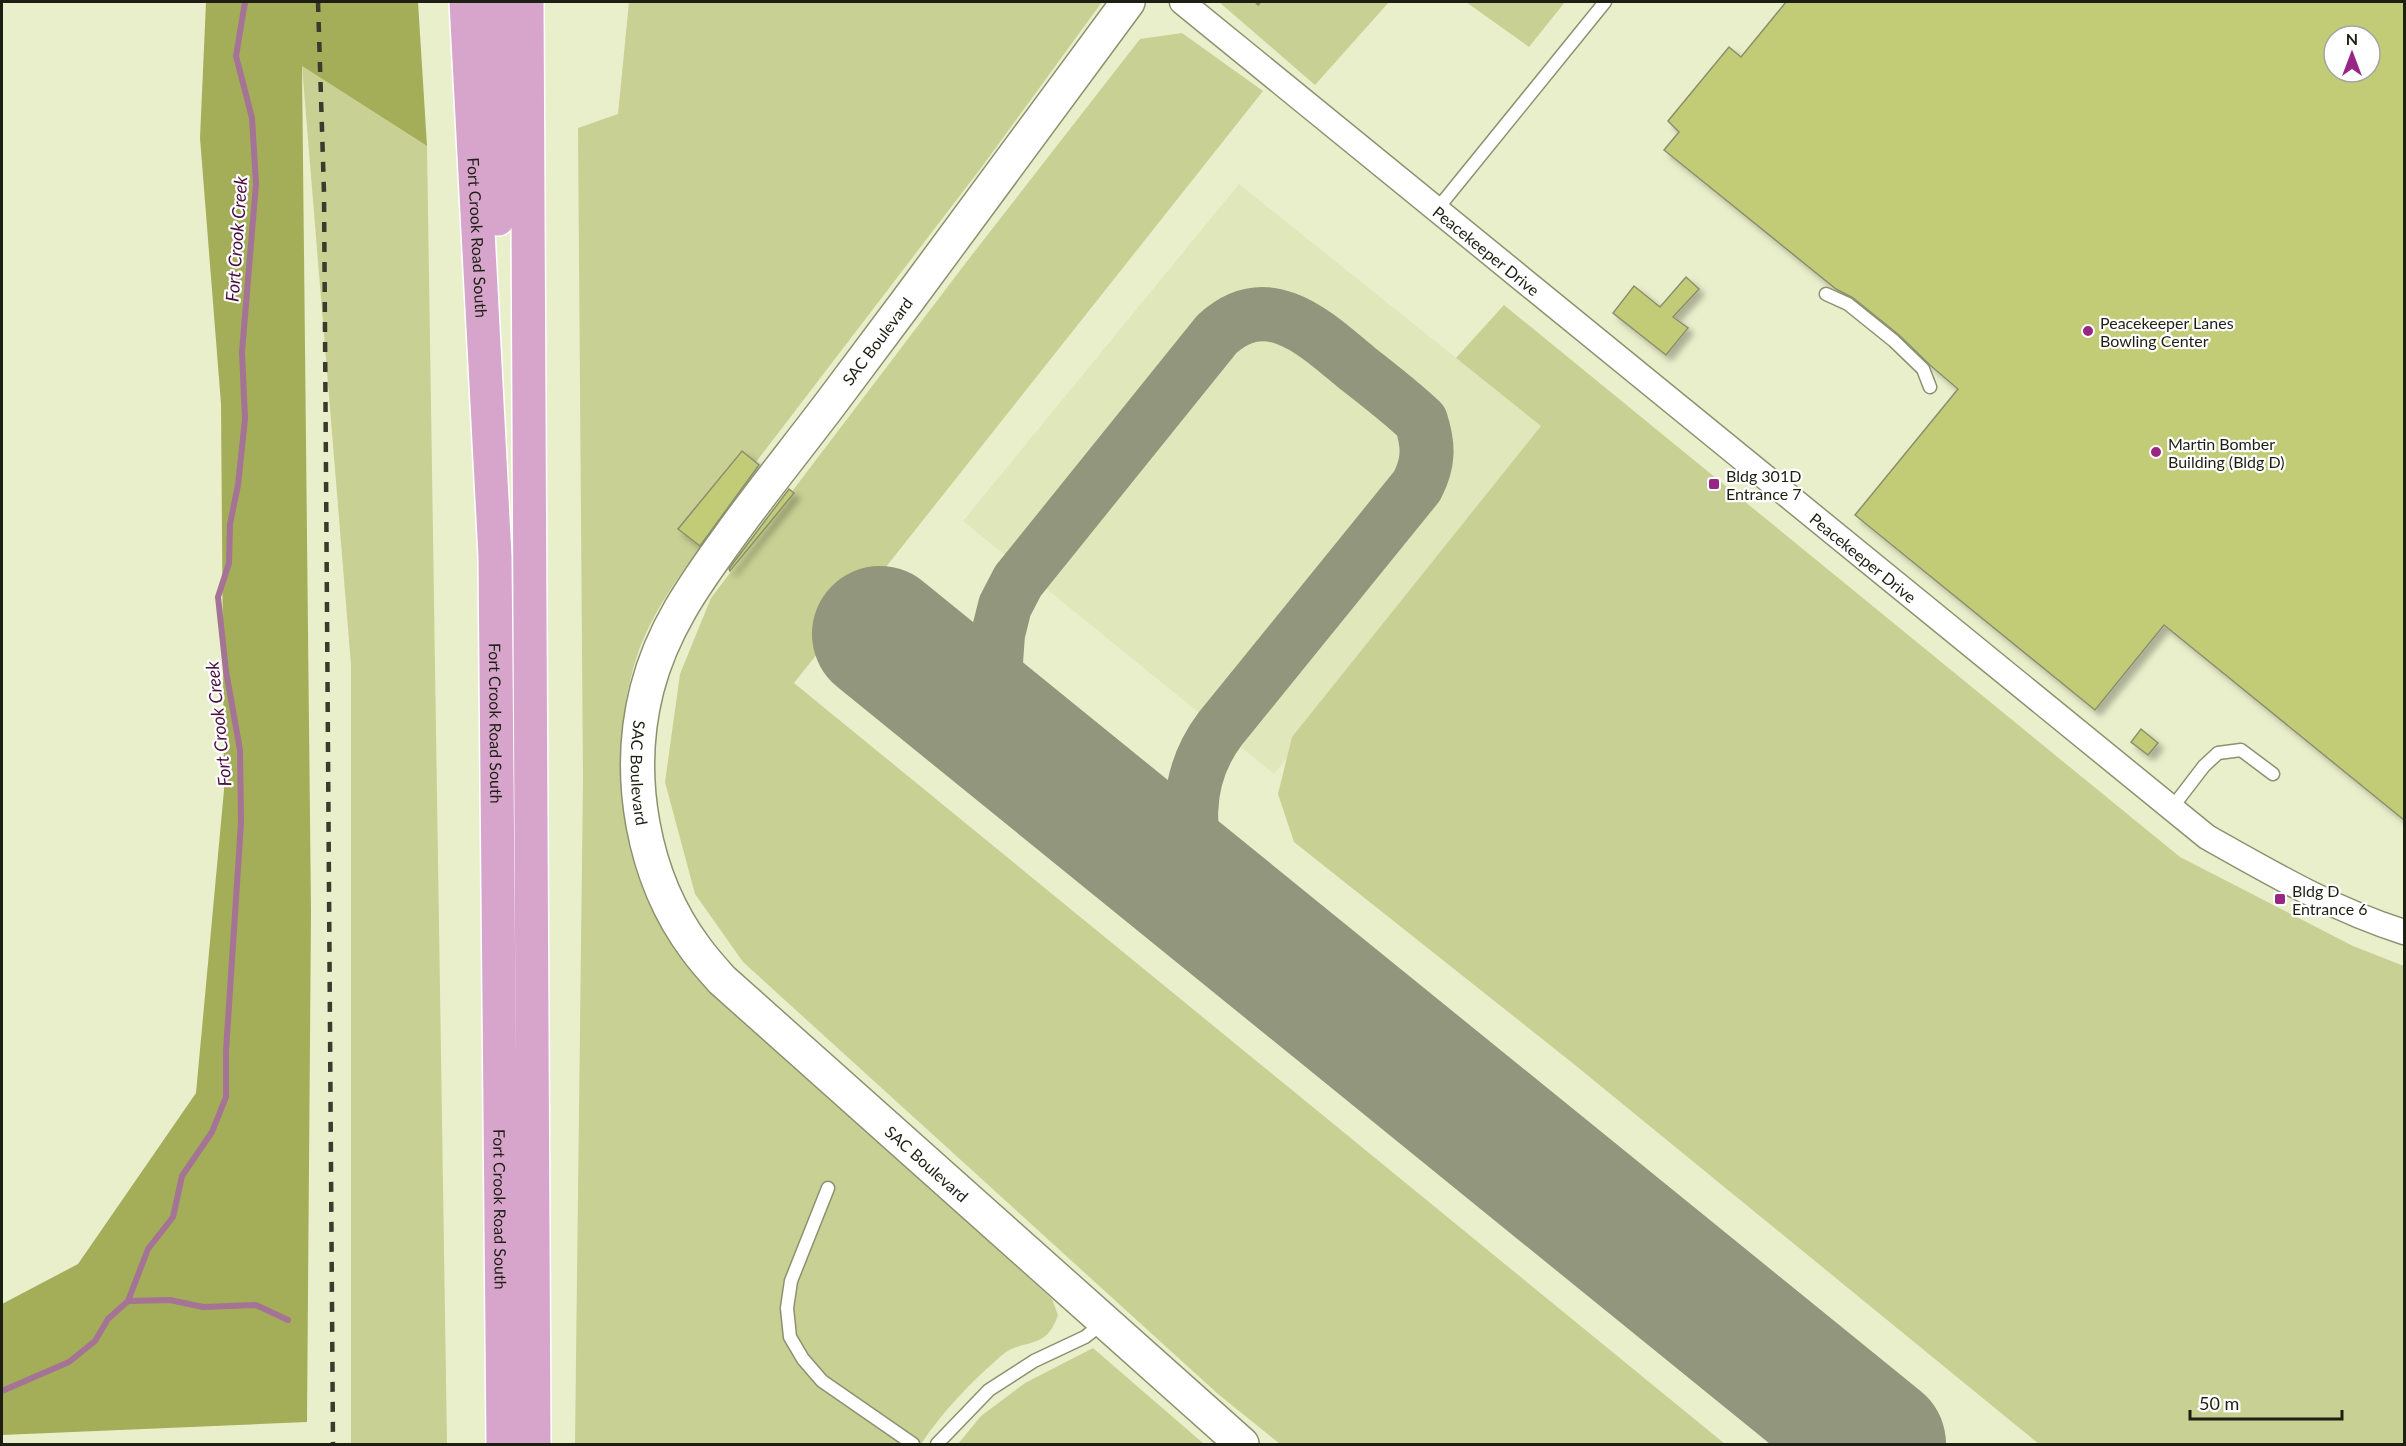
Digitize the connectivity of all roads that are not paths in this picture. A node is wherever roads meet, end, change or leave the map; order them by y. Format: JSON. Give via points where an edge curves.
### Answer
{"nodes":[{"id":1,"x":465,"y":2,"type":"edge"},
{"id":2,"x":497,"y":2,"type":"edge"},
{"id":3,"x":527,"y":2,"type":"edge"},
{"id":4,"x":1128,"y":2,"type":"edge"},
{"id":5,"x":1182,"y":2,"type":"edge"},
{"id":6,"x":1605,"y":2,"type":"edge"},
{"id":7,"x":1438,"y":208,"type":"junction"},
{"id":8,"x":1826,"y":294,"type":"dead end"},
{"id":9,"x":1930,"y":387,"type":"dead end"},
{"id":10,"x":495,"y":556,"type":"junction"},
{"id":11,"x":2273,"y":774,"type":"dead end"},
{"id":12,"x":2171,"y":809,"type":"junction"},
{"id":13,"x":2404,"y":932,"type":"edge"},
{"id":14,"x":828,"y":1188,"type":"dead end"},
{"id":15,"x":1104,"y":1323,"type":"junction"},
{"id":16,"x":503,"y":1444,"type":"edge"},
{"id":17,"x":534,"y":1444,"type":"edge"},
{"id":18,"x":914,"y":1444,"type":"edge"},
{"id":19,"x":937,"y":1444,"type":"edge"},
{"id":20,"x":1242,"y":1444,"type":"edge"}],
"edges":[{"from":1,"to":10,"type":"main road","name":"Fort Crook Road South"},
{"from":2,"to":10,"type":"main road"},
{"from":3,"to":17,"type":"main road","name":"Fort Crook Road South"},
{"from":4,"to":15,"type":"street","name":"SAC Boulevard","via":[[686,597],[655,662],[641,717],[638,762],[641,811],[652,862],[672,909],[695,948],[764,1019]]},
{"from":5,"to":7,"type":"street","name":"Peacekeeper Drive"},
{"from":6,"to":7,"type":"lane"},
{"from":7,"to":12,"type":"street","name":"Peacekeeper Drive"},
{"from":8,"to":9,"type":"lane","via":[[1848,304],[1893,340],[1923,369]]},
{"from":10,"to":16,"type":"main road","name":"Fort Crook Road South"},
{"from":11,"to":12,"type":"lane","via":[[2241,750],[2218,753]]},
{"from":12,"to":13,"type":"street","name":"Peacekeeper Drive","via":[[2207,837],[2284,879],[2353,913]]},
{"from":14,"to":18,"type":"lane","via":[[791,1281],[787,1308],[790,1337],[822,1381]]},
{"from":15,"to":19,"type":"lane","via":[[989,1390]]},
{"from":15,"to":20,"type":"street","name":"SAC Boulevard"}]}
